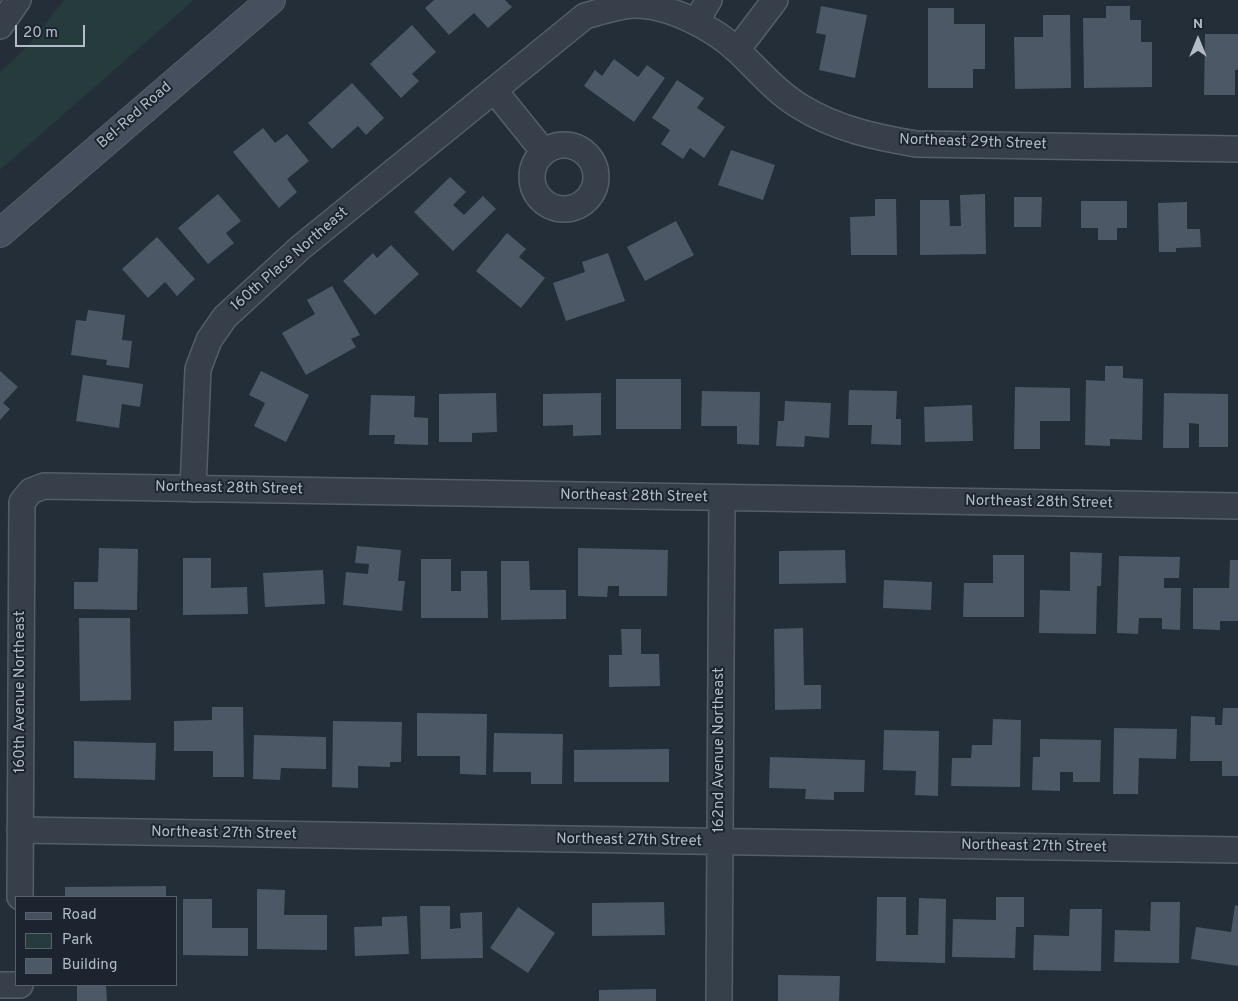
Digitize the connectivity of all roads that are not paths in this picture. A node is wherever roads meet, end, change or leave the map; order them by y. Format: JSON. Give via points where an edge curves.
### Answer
{"nodes":[{"id":1,"x":18,"y":0,"type":"edge"},
{"id":2,"x":271,"y":0,"type":"edge"},
{"id":3,"x":709,"y":0,"type":"edge"},
{"id":4,"x":775,"y":0,"type":"edge"},
{"id":5,"x":633,"y":5,"type":"joint"},
{"id":6,"x":696,"y":22,"type":"junction"},
{"id":7,"x":0,"y":26,"type":"edge"},
{"id":8,"x":737,"y":50,"type":"junction"},
{"id":9,"x":494,"y":90,"type":"junction"},
{"id":10,"x":1238,"y":149,"type":"edge"},
{"id":11,"x":544,"y":152,"type":"dead end"},
{"id":12,"x":0,"y":233,"type":"edge"},
{"id":13,"x":193,"y":489,"type":"junction"},
{"id":14,"x":31,"y":491,"type":"joint"},
{"id":15,"x":722,"y":499,"type":"junction"},
{"id":16,"x":1238,"y":506,"type":"edge"},
{"id":17,"x":20,"y":830,"type":"junction"},
{"id":18,"x":720,"y":842,"type":"junction"},
{"id":19,"x":1238,"y":850,"type":"edge"},
{"id":20,"x":20,"y":896,"type":"edge"},
{"id":21,"x":0,"y":985,"type":"edge"},
{"id":22,"x":15,"y":985,"type":"edge"},
{"id":23,"x":20,"y":986,"type":"edge"},
{"id":24,"x":20,"y":1001,"type":"edge"},
{"id":25,"x":719,"y":1001,"type":"edge"}],
"edges":[{"from":1,"to":7,"type":"street"},
{"from":2,"to":12,"type":"main road","name":"Bel-Red Road"},
{"from":3,"to":6,"type":"street"},
{"from":4,"to":8,"type":"street"},
{"from":5,"to":6,"type":"street","name":"Northeast 29th Street","via":[[666,10]]},
{"from":5,"to":9,"type":"street","name":"160th Place Northeast","via":[[585,16]]},
{"from":6,"to":8,"type":"street","name":"Northeast 29th Street"},
{"from":8,"to":10,"type":"street","name":"Northeast 29th Street","via":[[800,106],[834,125],[874,137],[916,144]]},
{"from":9,"to":11,"type":"street"},
{"from":9,"to":13,"type":"street","name":"160th Place Northeast","via":[[300,248],[225,317],[209,340],[198,368]]},
{"from":13,"to":14,"type":"street","name":"Northeast 28th Street","via":[[44,486]]},
{"from":13,"to":15,"type":"street","name":"Northeast 28th Street"},
{"from":14,"to":17,"type":"street","name":"160th Avenue Northeast","via":[[22,502]]},
{"from":15,"to":16,"type":"street","name":"Northeast 28th Street"},
{"from":15,"to":18,"type":"street","name":"162nd Avenue Northeast"},
{"from":17,"to":18,"type":"street","name":"Northeast 27th Street"},
{"from":17,"to":20,"type":"street","name":"160th Avenue Northeast"},
{"from":18,"to":19,"type":"street","name":"Northeast 27th Street"},
{"from":18,"to":25,"type":"street","name":"162nd Avenue Northeast"},
{"from":21,"to":22,"type":"street"},
{"from":23,"to":24,"type":"street"}]}
